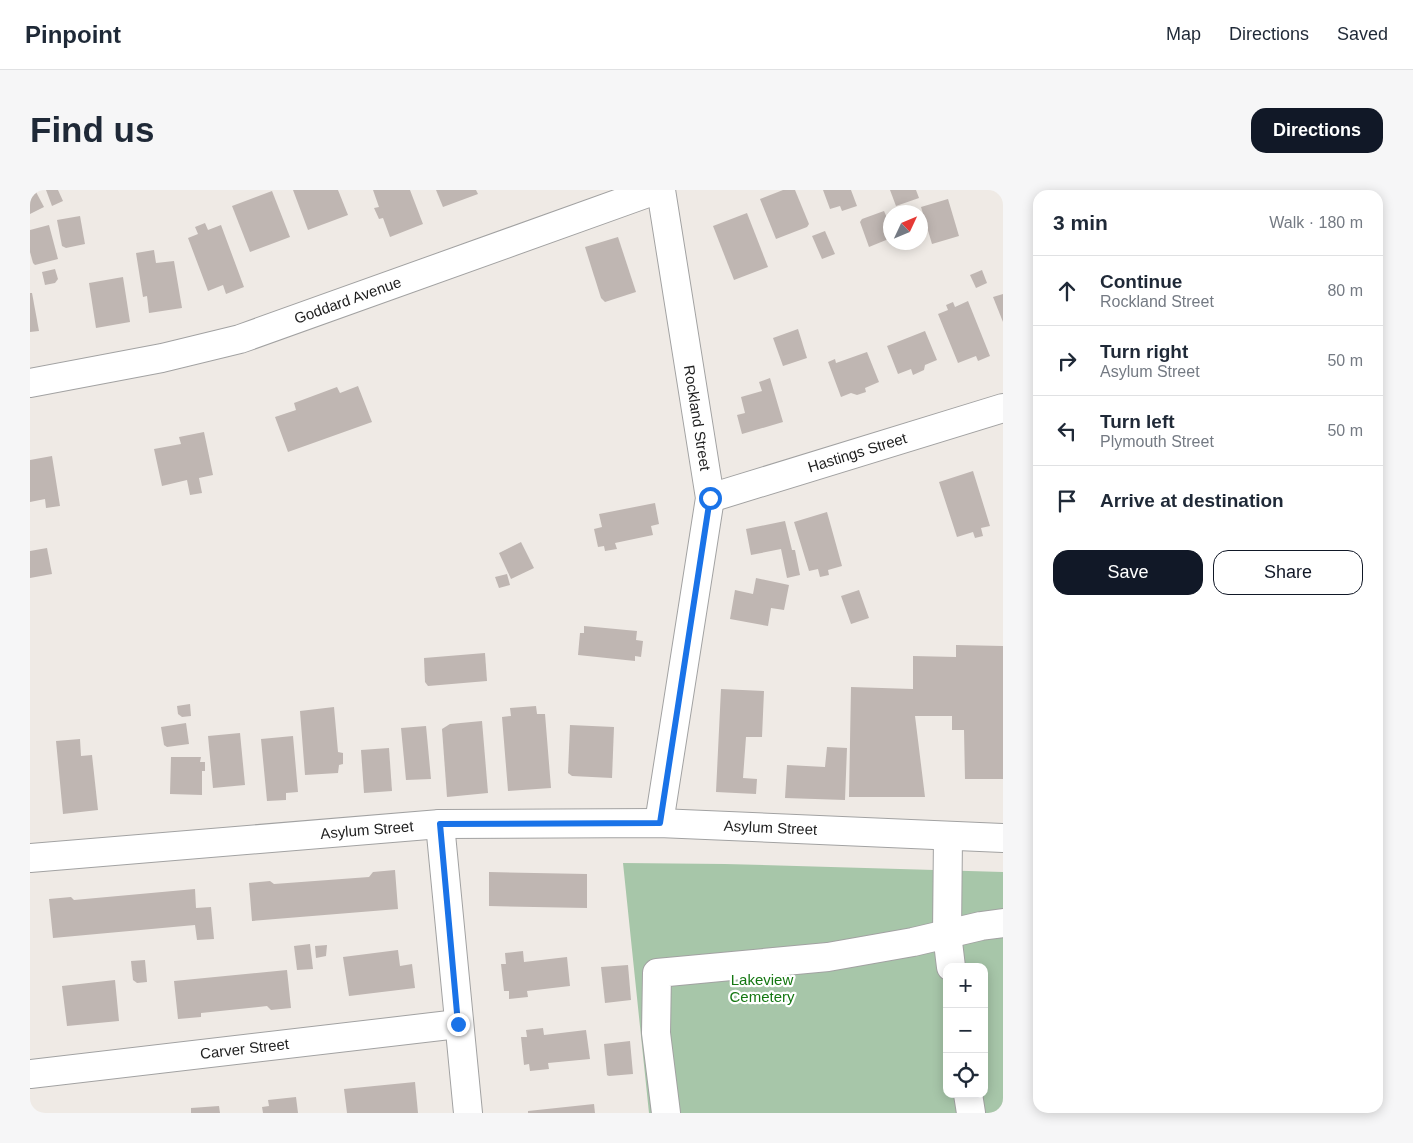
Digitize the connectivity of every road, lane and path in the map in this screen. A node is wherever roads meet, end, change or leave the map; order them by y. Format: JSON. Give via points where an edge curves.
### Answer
{"nodes":[{"id":1,"x":656,"y":190,"type":"edge"},
{"id":2,"x":661,"y":190,"type":"edge"},
{"id":3,"x":30,"y":383,"type":"edge"},
{"id":4,"x":1003,"y":408,"type":"edge"},
{"id":5,"x":710,"y":498,"type":"junction"},
{"id":6,"x":660,"y":823,"type":"junction"},
{"id":7,"x":440,"y":824,"type":"junction"},
{"id":8,"x":948,"y":836,"type":"junction"},
{"id":9,"x":1003,"y":838,"type":"edge"},
{"id":10,"x":30,"y":858,"type":"edge"},
{"id":11,"x":1003,"y":923,"type":"edge"},
{"id":12,"x":947,"y":934,"type":"junction"},
{"id":13,"x":951,"y":963,"type":"edge"},
{"id":14,"x":458,"y":1024,"type":"junction"},
{"id":15,"x":30,"y":1074,"type":"edge"},
{"id":16,"x":969,"y":1098,"type":"edge"},
{"id":17,"x":468,"y":1113,"type":"edge"},
{"id":18,"x":666,"y":1113,"type":"edge"},
{"id":19,"x":971,"y":1113,"type":"edge"}],
"edges":[{"from":1,"to":3,"type":"street","name":"Goddard Avenue","via":[[240,339],[162,358]]},
{"from":2,"to":5,"type":"street","name":"Rockland Street"},
{"from":4,"to":5,"type":"street","name":"Hastings Street"},
{"from":5,"to":6,"type":"street","name":"Rockland Street"},
{"from":6,"to":7,"type":"street","name":"Asylum Street"},
{"from":6,"to":8,"type":"street","name":"Asylum Street"},
{"from":7,"to":10,"type":"street","name":"Asylum Street"},
{"from":7,"to":14,"type":"street"},
{"from":8,"to":9,"type":"street","name":"Asylum Street"},
{"from":8,"to":12,"type":"street"},
{"from":11,"to":12,"type":"street"},
{"from":12,"to":13,"type":"street"},
{"from":12,"to":18,"type":"street","via":[[828,957],[658,973],[656,1033]]},
{"from":14,"to":15,"type":"street","name":"Carver Street"},
{"from":14,"to":17,"type":"street"},
{"from":16,"to":19,"type":"street"}]}
